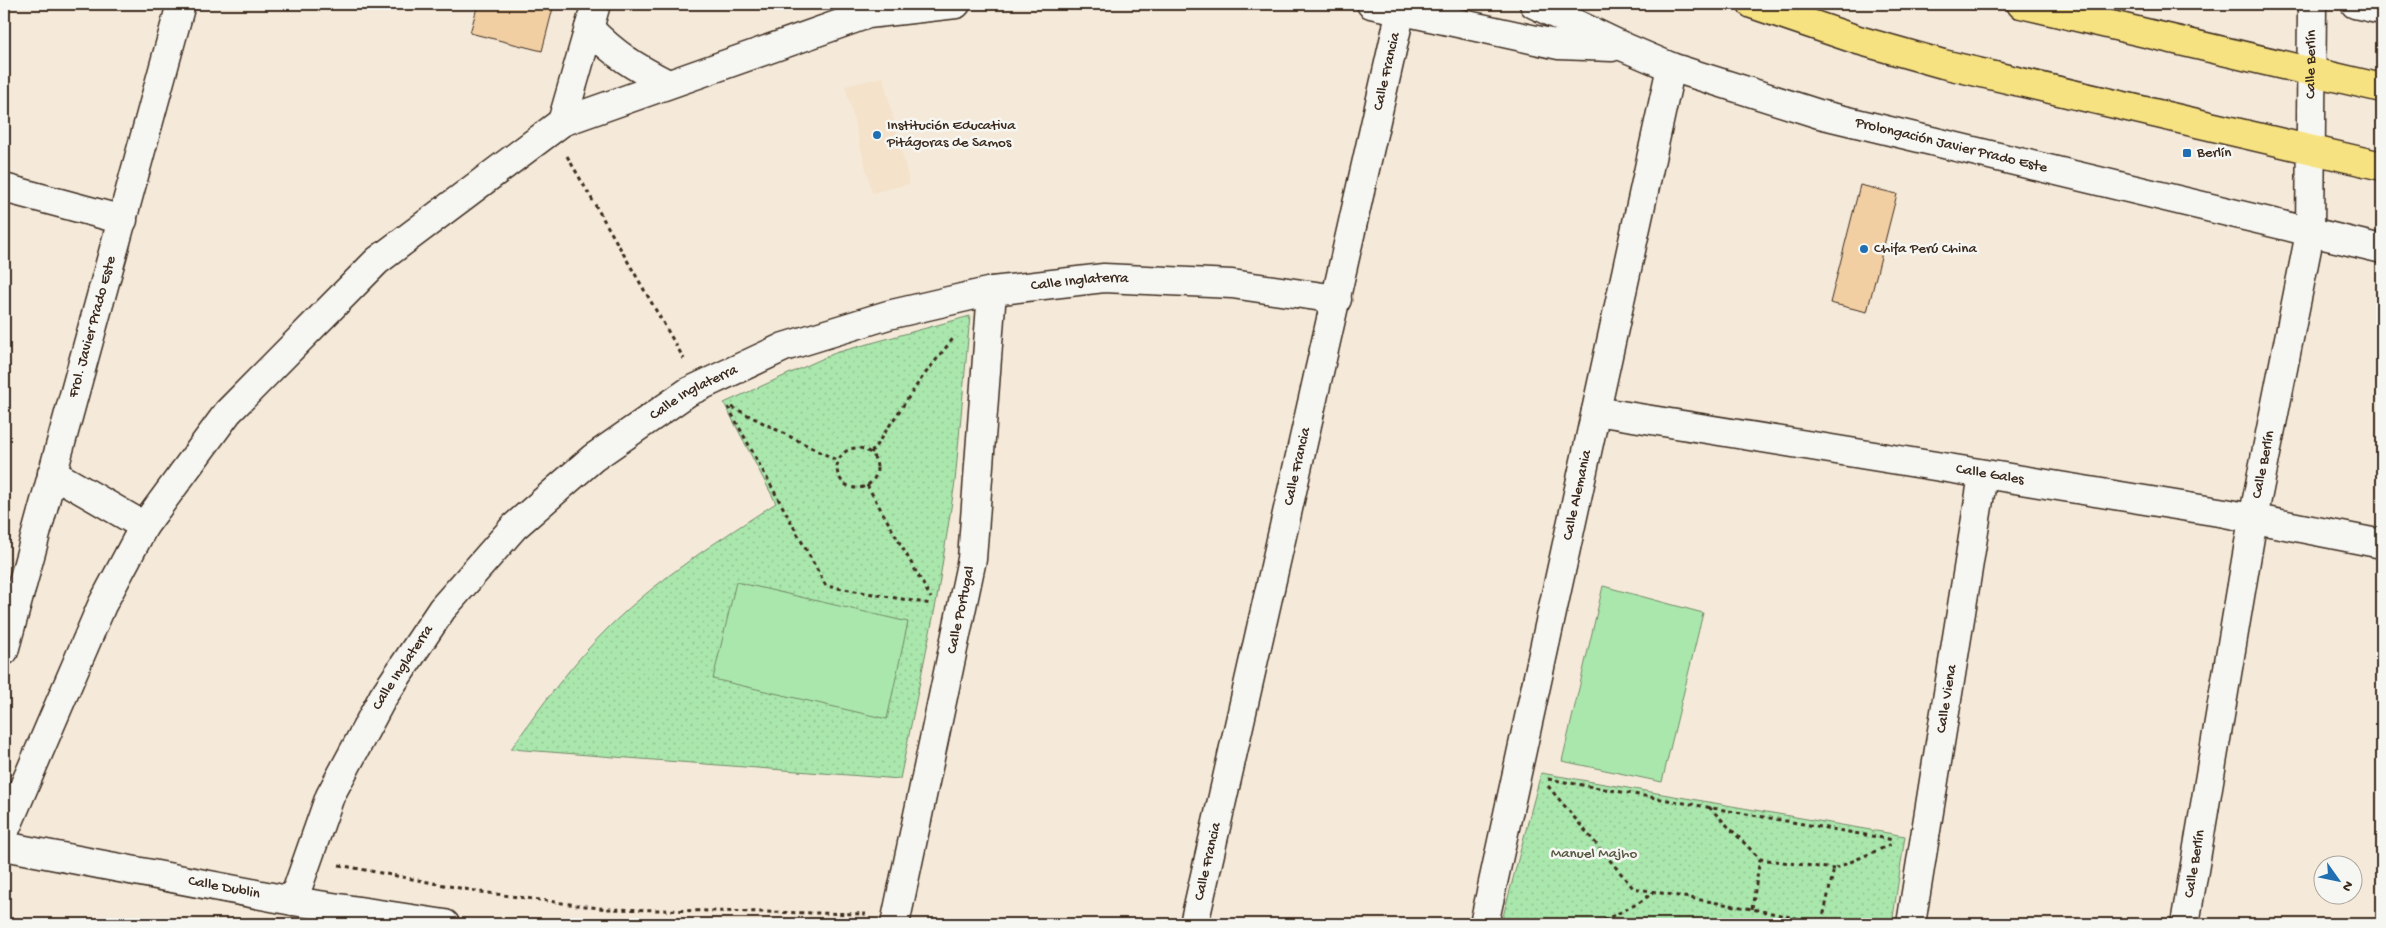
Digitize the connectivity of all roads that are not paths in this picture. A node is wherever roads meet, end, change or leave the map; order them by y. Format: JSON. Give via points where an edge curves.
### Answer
{"nodes":[{"id":1,"x":181,"y":4,"type":"edge"},
{"id":2,"x":956,"y":4,"type":"edge"},
{"id":3,"x":1371,"y":4,"type":"edge"},
{"id":4,"x":1534,"y":4,"type":"edge"},
{"id":5,"x":1752,"y":4,"type":"edge"},
{"id":6,"x":2021,"y":4,"type":"edge"},
{"id":7,"x":2312,"y":4,"type":"edge"},
{"id":8,"x":2355,"y":4,"type":"edge"},
{"id":9,"x":869,"y":9,"type":"edge"},
{"id":10,"x":1401,"y":10,"type":"junction"},
{"id":11,"x":2382,"y":10,"type":"edge"},
{"id":12,"x":593,"y":16,"type":"edge"},
{"id":13,"x":1624,"y":47,"type":"junction"},
{"id":14,"x":1671,"y":67,"type":"junction"},
{"id":15,"x":2311,"y":71,"type":"junction"},
{"id":16,"x":668,"y":84,"type":"junction"},
{"id":17,"x":2382,"y":88,"type":"edge"},
{"id":18,"x":557,"y":126,"type":"junction"},
{"id":19,"x":2312,"y":149,"type":"junction"},
{"id":20,"x":2382,"y":166,"type":"edge"},
{"id":21,"x":4,"y":188,"type":"edge"},
{"id":22,"x":123,"y":220,"type":"junction"},
{"id":23,"x":2310,"y":233,"type":"junction"},
{"id":24,"x":2382,"y":249,"type":"edge"},
{"id":25,"x":992,"y":290,"type":"junction"},
{"id":26,"x":1336,"y":299,"type":"junction"},
{"id":27,"x":1596,"y":411,"type":"junction"},
{"id":28,"x":52,"y":473,"type":"junction"},
{"id":29,"x":1983,"y":475,"type":"junction"},
{"id":30,"x":2253,"y":519,"type":"junction"},
{"id":31,"x":144,"y":526,"type":"junction"},
{"id":32,"x":2382,"y":544,"type":"edge"},
{"id":33,"x":4,"y":650,"type":"edge"},
{"id":34,"x":4,"y":832,"type":"edge"},
{"id":35,"x":4,"y":846,"type":"edge"},
{"id":36,"x":293,"y":901,"type":"junction"},
{"id":37,"x":896,"y":919,"type":"edge"},
{"id":38,"x":446,"y":924,"type":"edge"},
{"id":39,"x":1194,"y":924,"type":"edge"},
{"id":40,"x":1484,"y":924,"type":"edge"},
{"id":41,"x":1911,"y":924,"type":"edge"},
{"id":42,"x":2185,"y":924,"type":"edge"}],
"edges":[{"from":1,"to":22,"type":"street","name":"Frol. Javier Prado Este"},
{"from":2,"to":9,"type":"street"},
{"from":3,"to":10,"type":"street"},
{"from":4,"to":13,"type":"street","name":"Prolongación Javier Prado Este"},
{"from":5,"to":19,"type":"main road","via":[[1858,40],[1943,64]]},
{"from":6,"to":15,"type":"main road"},
{"from":7,"to":15,"type":"street","name":"Calle Berlín"},
{"from":8,"to":11,"type":"street"},
{"from":9,"to":16,"type":"street"},
{"from":10,"to":13,"type":"street","via":[[1559,45]]},
{"from":10,"to":26,"type":"street","name":"Calle Francia"},
{"from":12,"to":16,"type":"street","via":[[610,50],[632,66]]},
{"from":12,"to":18,"type":"street"},
{"from":13,"to":14,"type":"street","name":"Prolongación Javier Prado Este"},
{"from":14,"to":23,"type":"street","name":"Prolongación Javier Prado Este","via":[[1819,114]]},
{"from":14,"to":27,"type":"street","name":"Calle Alemania"},
{"from":15,"to":17,"type":"main road"},
{"from":15,"to":19,"type":"street","name":"Calle Berlín"},
{"from":16,"to":18,"type":"street"},
{"from":18,"to":31,"type":"street","via":[[377,261],[228,412]]},
{"from":19,"to":20,"type":"main road"},
{"from":19,"to":23,"type":"street","name":"Calle Berlín"},
{"from":21,"to":22,"type":"street"},
{"from":22,"to":28,"type":"street","name":"Frol. Javier Prado Este"},
{"from":23,"to":24,"type":"street","name":"Prolongación Javier Prado Este"},
{"from":23,"to":30,"type":"street","name":"Calle Berlín"},
{"from":25,"to":26,"type":"street","name":"Calle Inglaterra","via":[[1104,278],[1232,284]]},
{"from":25,"to":36,"type":"street","name":"Calle Inglaterra","via":[[888,315],[784,347],[699,386],[593,458],[514,527],[442,609],[383,697],[330,796]]},
{"from":25,"to":37,"type":"street","name":"Calle Portugal","via":[[972,559]]},
{"from":26,"to":39,"type":"street","name":"Calle Francia"},
{"from":27,"to":29,"type":"street","name":"Calle Gales"},
{"from":27,"to":40,"type":"street","name":"Calle Alemania"},
{"from":28,"to":31,"type":"street"},
{"from":28,"to":33,"type":"street","name":"Frol. Javier Prado Este"},
{"from":29,"to":30,"type":"street","name":"Calle Gales"},
{"from":29,"to":41,"type":"street","name":"Calle Viena"},
{"from":30,"to":32,"type":"street","name":"Calle Gales"},
{"from":30,"to":42,"type":"street","name":"Calle Berlín"},
{"from":31,"to":34,"type":"street","via":[[102,605]]},
{"from":35,"to":36,"type":"street","name":"Calle Dublin"},
{"from":36,"to":38,"type":"street","name":"Calle Dublin"}]}
